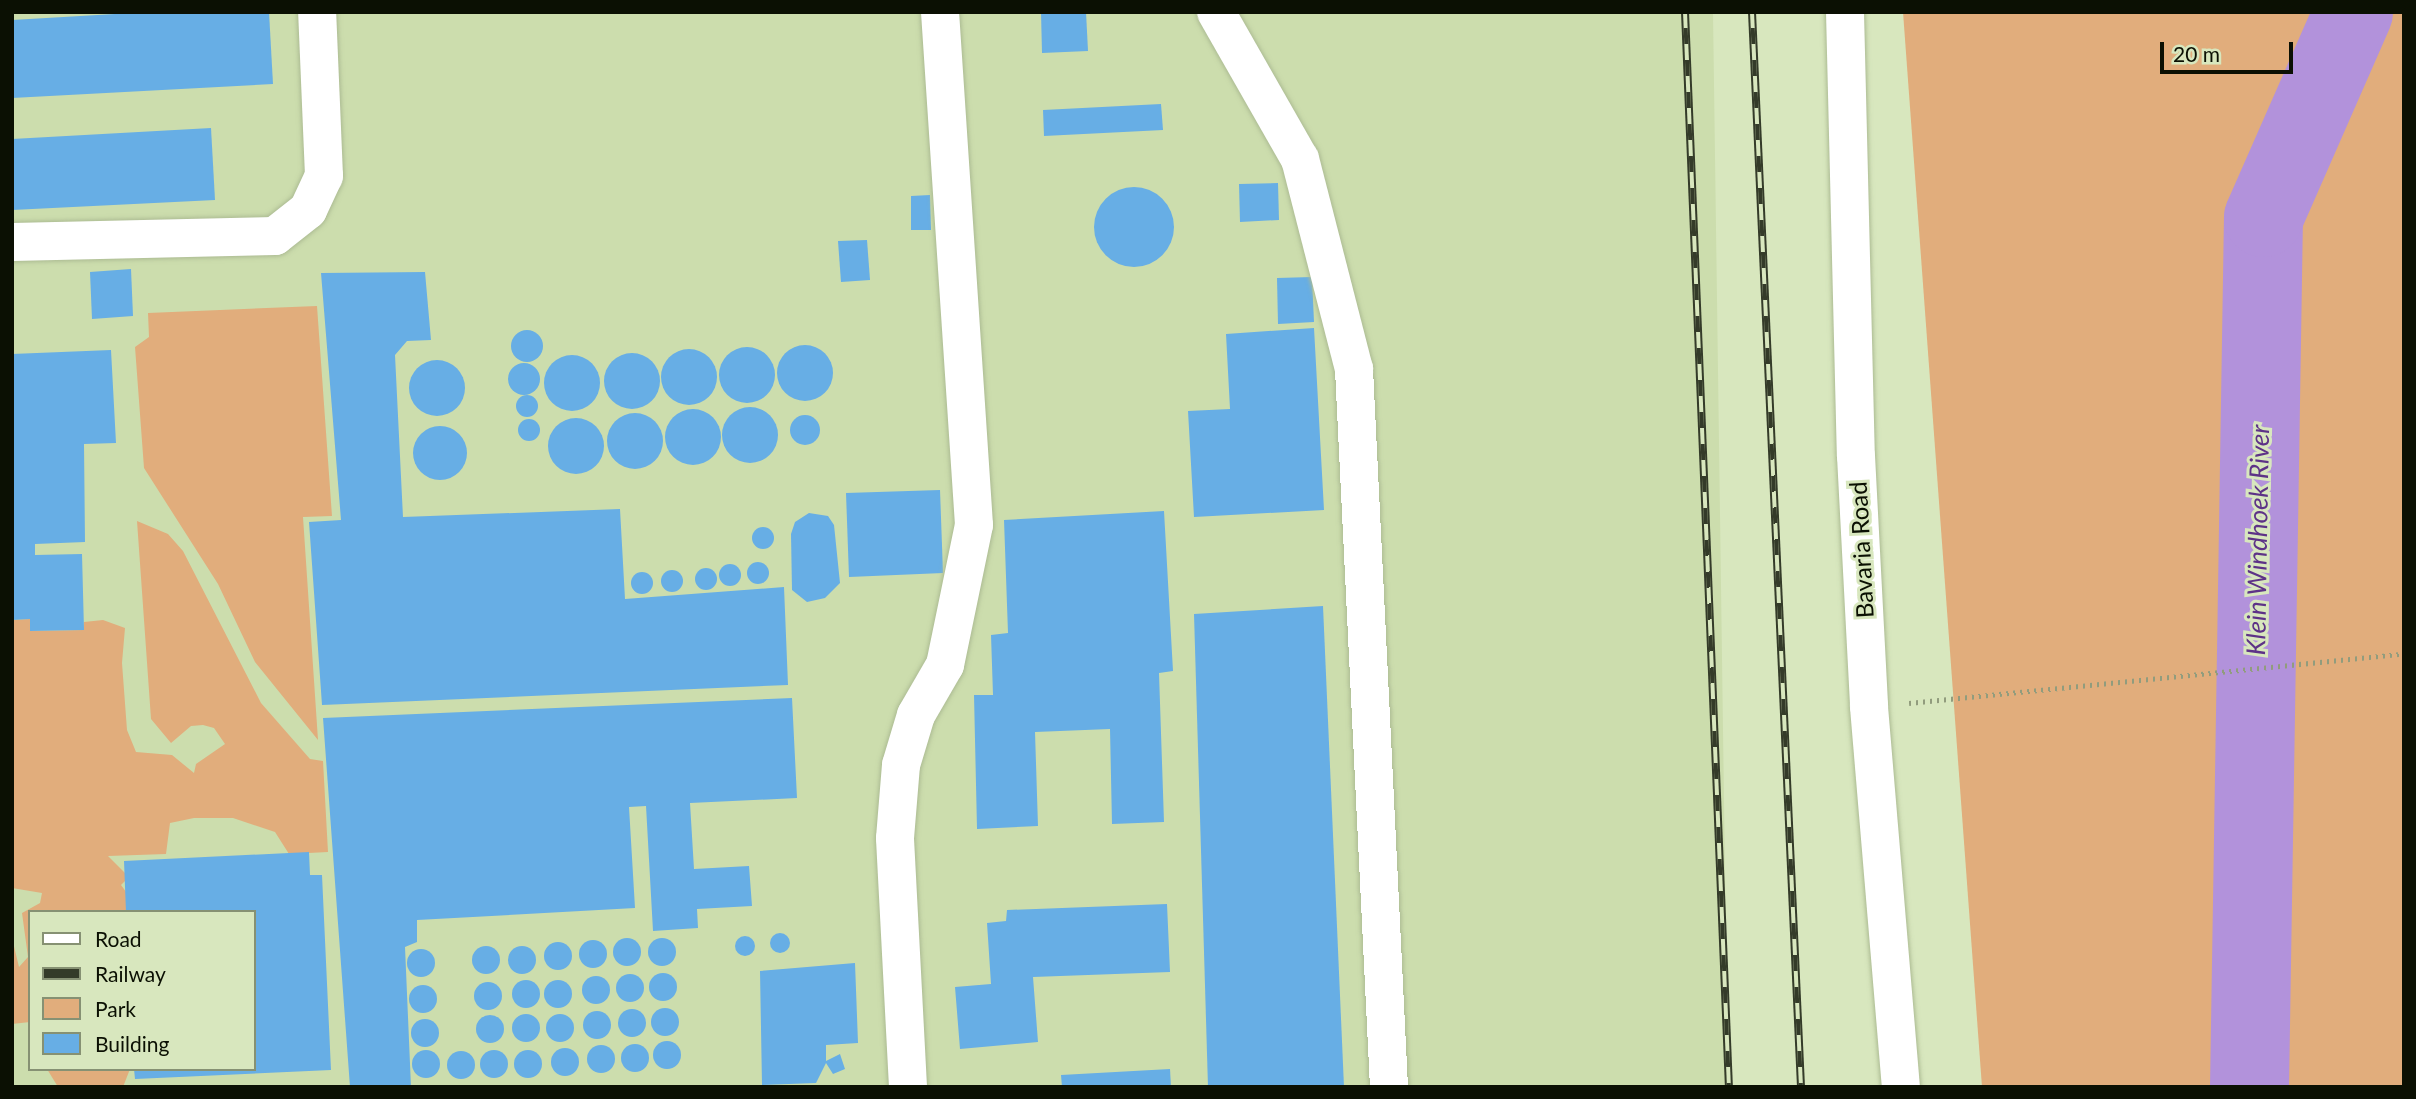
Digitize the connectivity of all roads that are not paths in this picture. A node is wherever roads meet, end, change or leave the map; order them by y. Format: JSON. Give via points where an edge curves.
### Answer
{"nodes":[{"id":1,"x":317,"y":12,"type":"edge"},
{"id":2,"x":940,"y":12,"type":"edge"},
{"id":3,"x":1216,"y":12,"type":"edge"},
{"id":4,"x":1845,"y":12,"type":"edge"},
{"id":5,"x":12,"y":242,"type":"edge"},
{"id":6,"x":908,"y":1087,"type":"edge"},
{"id":7,"x":1389,"y":1087,"type":"edge"},
{"id":8,"x":1901,"y":1087,"type":"edge"}],
"edges":[{"from":1,"to":5,"type":"street","via":[[324,176],[308,210],[275,236]]},
{"from":2,"to":6,"type":"street","via":[[974,525],[945,665],[916,715],[901,765],[895,838]]},
{"from":3,"to":7,"type":"street","via":[[1300,159],[1354,369]]},
{"from":4,"to":8,"type":"street","name":"Bavaria Road","via":[[1856,456],[1869,707]]}]}
